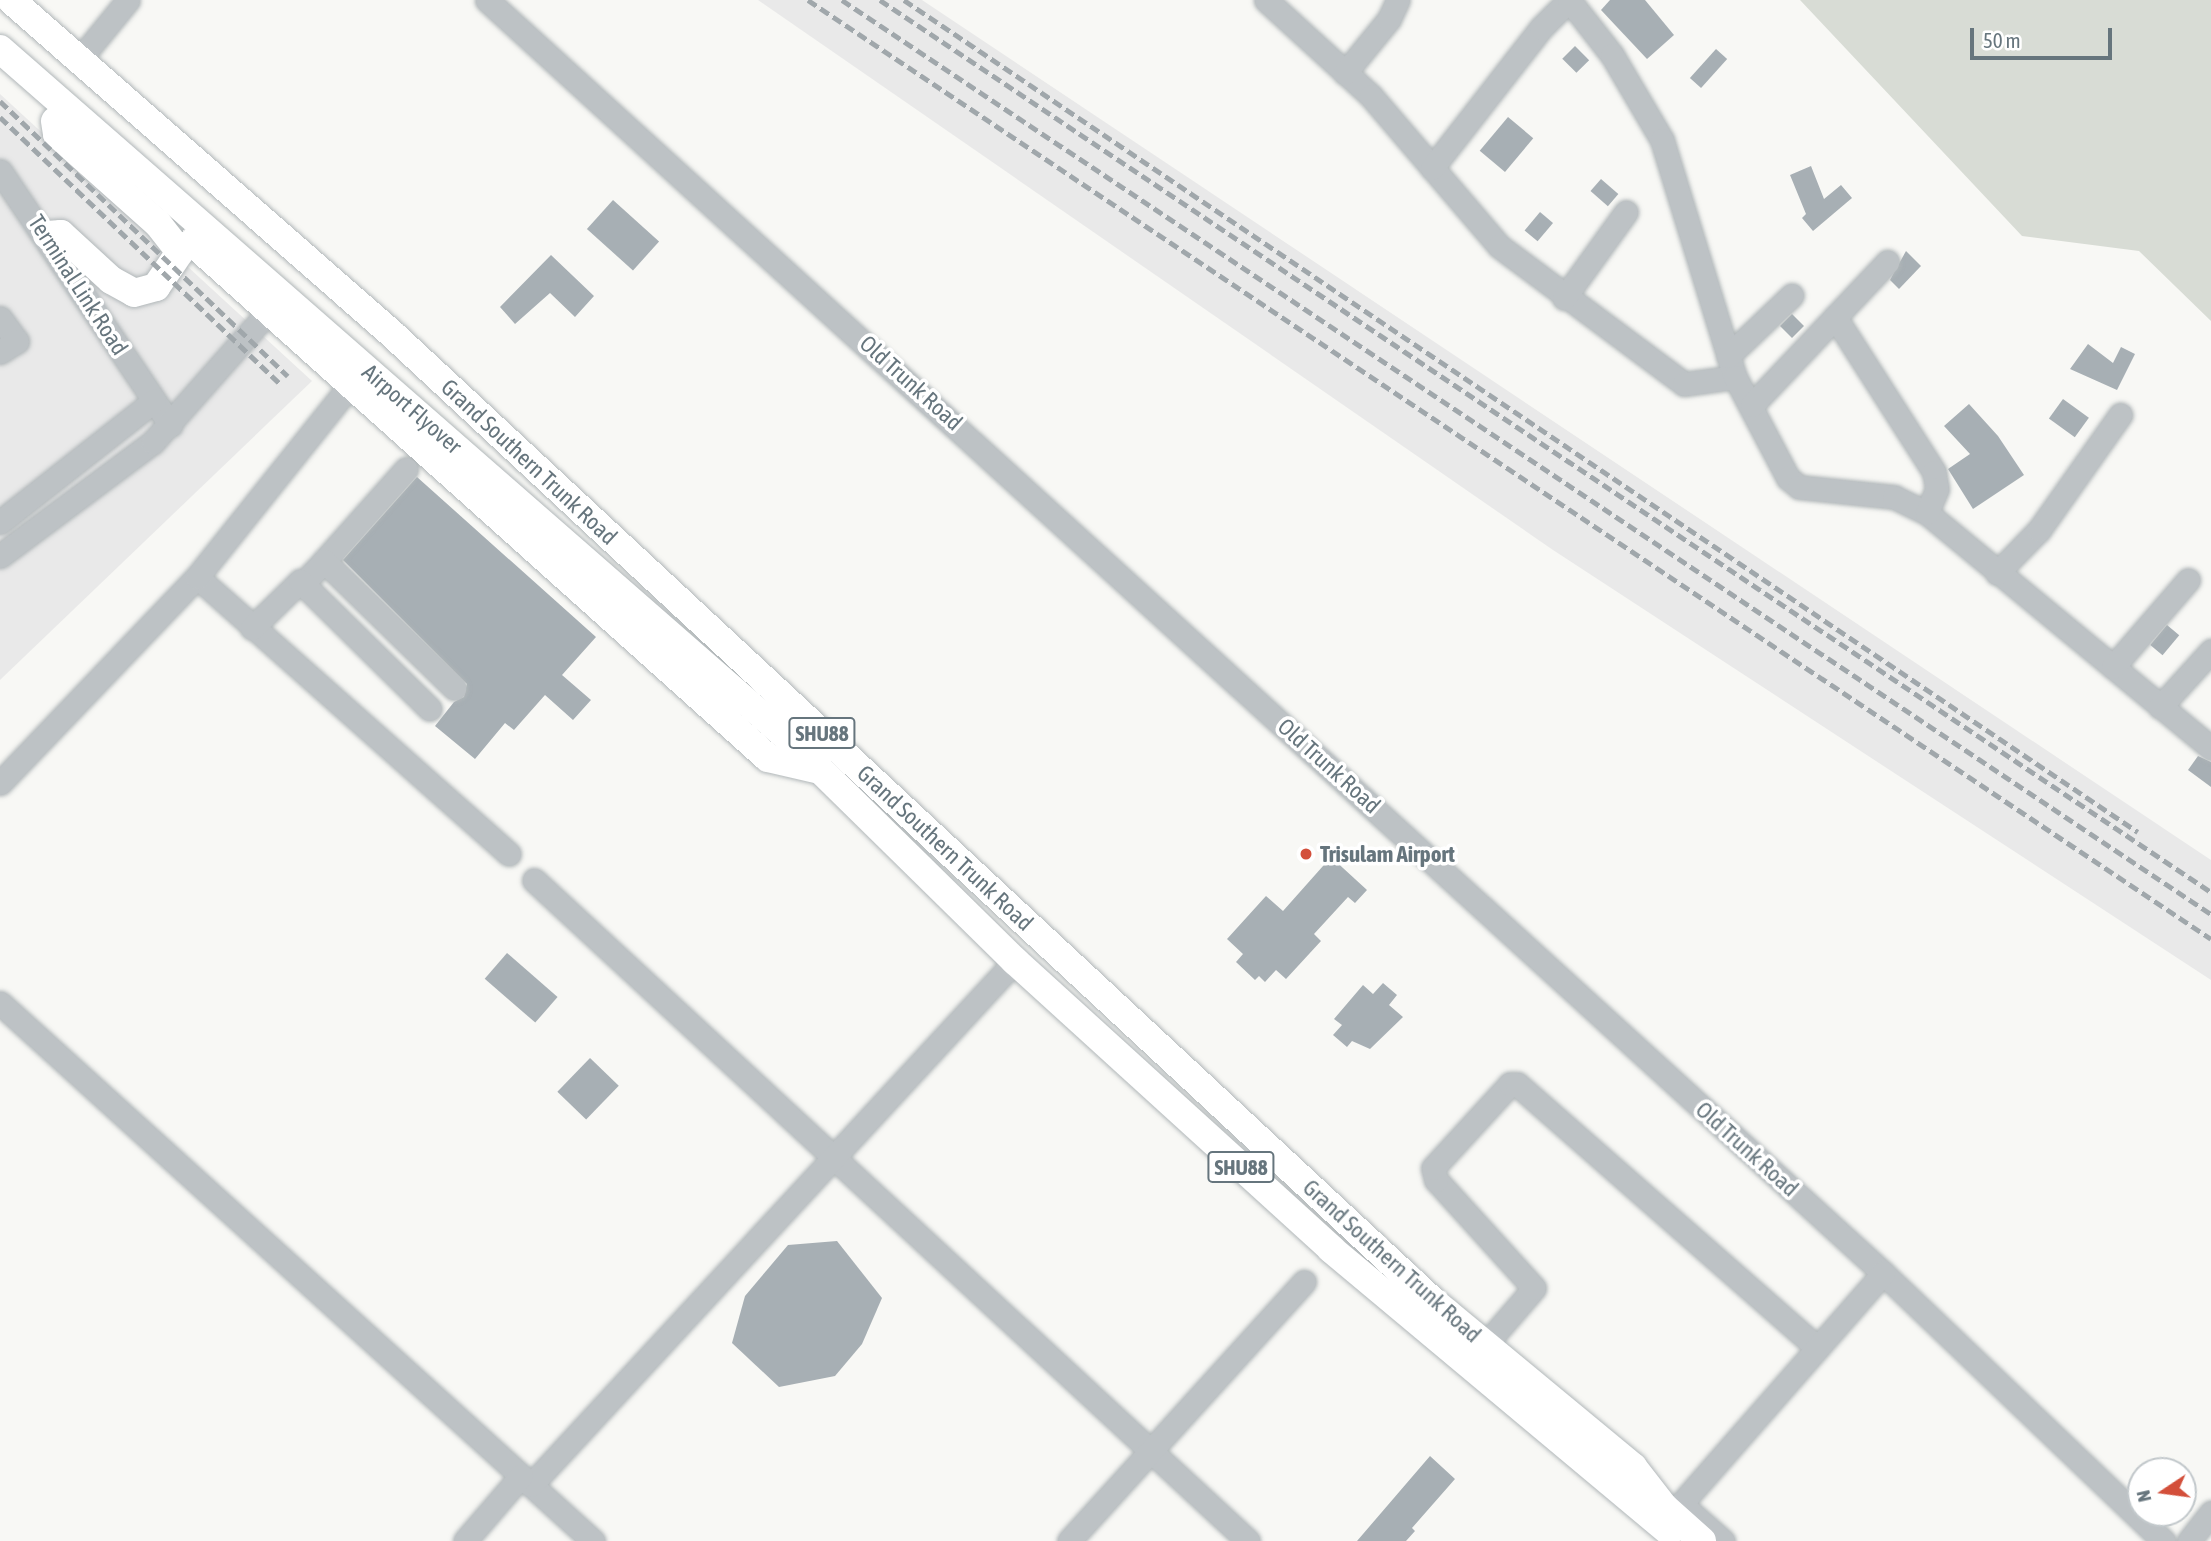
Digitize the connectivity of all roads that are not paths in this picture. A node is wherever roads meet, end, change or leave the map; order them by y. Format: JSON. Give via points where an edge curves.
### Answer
{"nodes":[{"id":1,"x":11,"y":0,"type":"edge"},
{"id":2,"x":487,"y":0,"type":"edge"},
{"id":3,"x":1266,"y":0,"type":"edge"},
{"id":4,"x":1398,"y":0,"type":"edge"},
{"id":5,"x":1569,"y":0,"type":"edge"},
{"id":6,"x":117,"y":4,"type":"edge"},
{"id":7,"x":0,"y":49,"type":"edge"},
{"id":8,"x":79,"y":60,"type":"junction"},
{"id":9,"x":0,"y":73,"type":"edge"},
{"id":10,"x":1345,"y":73,"type":"junction"},
{"id":11,"x":55,"y":121,"type":"junction"},
{"id":12,"x":1432,"y":168,"type":"junction"},
{"id":13,"x":0,"y":171,"type":"edge"},
{"id":14,"x":1626,"y":212,"type":"dead end"},
{"id":15,"x":47,"y":235,"type":"junction"},
{"id":16,"x":1887,"y":262,"type":"dead end"},
{"id":17,"x":1792,"y":295,"type":"dead end"},
{"id":18,"x":1564,"y":298,"type":"junction"},
{"id":19,"x":270,"y":311,"type":"junction"},
{"id":20,"x":1835,"y":317,"type":"junction"},
{"id":21,"x":0,"y":318,"type":"edge"},
{"id":22,"x":0,"y":352,"type":"edge"},
{"id":23,"x":1731,"y":367,"type":"junction"},
{"id":24,"x":351,"y":384,"type":"junction"},
{"id":25,"x":154,"y":401,"type":"junction"},
{"id":26,"x":1752,"y":405,"type":"junction"},
{"id":27,"x":2120,"y":415,"type":"dead end"},
{"id":28,"x":171,"y":425,"type":"junction"},
{"id":29,"x":407,"y":469,"type":"dead end"},
{"id":30,"x":1927,"y":513,"type":"junction"},
{"id":31,"x":0,"y":522,"type":"edge"},
{"id":32,"x":0,"y":556,"type":"edge"},
{"id":33,"x":324,"y":561,"type":"junction"},
{"id":34,"x":1997,"y":573,"type":"junction"},
{"id":35,"x":197,"y":578,"type":"junction"},
{"id":36,"x":2188,"y":580,"type":"dead end"},
{"id":37,"x":303,"y":583,"type":"junction"},
{"id":38,"x":252,"y":628,"type":"junction"},
{"id":39,"x":2211,"y":651,"type":"edge"},
{"id":40,"x":2113,"y":667,"type":"junction"},
{"id":41,"x":454,"y":688,"type":"dead end"},
{"id":42,"x":2160,"y":707,"type":"junction"},
{"id":43,"x":430,"y":709,"type":"dead end"},
{"id":44,"x":2211,"y":748,"type":"edge"},
{"id":45,"x":823,"y":771,"type":"junction"},
{"id":46,"x":0,"y":783,"type":"edge"},
{"id":47,"x":509,"y":855,"type":"dead end"},
{"id":48,"x":534,"y":880,"type":"dead end"},
{"id":49,"x":1015,"y":961,"type":"junction"},
{"id":50,"x":0,"y":1003,"type":"edge"},
{"id":51,"x":833,"y":1161,"type":"junction"},
{"id":52,"x":1883,"y":1273,"type":"junction"},
{"id":53,"x":1304,"y":1282,"type":"dead end"},
{"id":54,"x":1485,"y":1345,"type":"junction"},
{"id":55,"x":1818,"y":1348,"type":"junction"},
{"id":56,"x":1152,"y":1453,"type":"junction"},
{"id":57,"x":1633,"y":1467,"type":"junction"},
{"id":58,"x":526,"y":1481,"type":"junction"},
{"id":59,"x":1681,"y":1504,"type":"junction"},
{"id":60,"x":2211,"y":1513,"type":"edge"},
{"id":61,"x":465,"y":1541,"type":"edge"},
{"id":62,"x":593,"y":1541,"type":"edge"},
{"id":63,"x":1069,"y":1541,"type":"edge"},
{"id":64,"x":1248,"y":1541,"type":"edge"},
{"id":65,"x":1679,"y":1541,"type":"edge"},
{"id":66,"x":1702,"y":1541,"type":"edge"},
{"id":67,"x":1723,"y":1541,"type":"edge"},
{"id":68,"x":2163,"y":1541,"type":"edge"},
{"id":69,"x":2189,"y":1541,"type":"edge"}],
"edges":[{"from":1,"to":8,"type":"main road","name":"Grand Southern Trunk Road","number":"SHU88"},
{"from":2,"to":52,"type":"street","name":"Old Trunk Road"},
{"from":3,"to":10,"type":"street"},
{"from":4,"to":10,"type":"street","via":[[1389,19]]},
{"from":5,"to":12,"type":"street","via":[[1541,28]]},
{"from":5,"to":23,"type":"street","via":[[1612,55],[1662,140]]},
{"from":6,"to":8,"type":"street"},
{"from":7,"to":45,"type":"main road","name":"Airport Flyover","number":"SHU88"},
{"from":8,"to":54,"type":"main road","name":"Grand Southern Trunk Road","number":"SHU88","via":[[391,333]]},
{"from":9,"to":11,"type":"main road"},
{"from":10,"to":12,"type":"street"},
{"from":11,"to":15,"type":"main road","via":[[57,134],[158,223],[180,252],[156,287],[134,293],[111,280],[61,234]]},
{"from":11,"to":19,"type":"main road"},
{"from":12,"to":18,"type":"street","via":[[1499,246]]},
{"from":13,"to":15,"type":"street","name":"Terminal Link Road"},
{"from":14,"to":18,"type":"street"},
{"from":15,"to":25,"type":"street","name":"Terminal Link Road"},
{"from":16,"to":20,"type":"street"},
{"from":17,"to":23,"type":"street"},
{"from":18,"to":23,"type":"street","via":[[1684,384]]},
{"from":19,"to":24,"type":"main road"},
{"from":19,"to":28,"type":"street"},
{"from":20,"to":26,"type":"street"},
{"from":20,"to":30,"type":"street","via":[[1934,472],[1937,489]]},
{"from":21,"to":22,"type":"street","via":[[17,341]]},
{"from":23,"to":26,"type":"street"},
{"from":24,"to":35,"type":"street"},
{"from":24,"to":45,"type":"main road","via":[[768,758]]},
{"from":25,"to":28,"type":"street","name":"Terminal Link Road"},
{"from":25,"to":31,"type":"street"},
{"from":26,"to":30,"type":"street","via":[[1783,470],[1800,487],[1894,497]]},
{"from":27,"to":34,"type":"street","via":[[2039,530]]},
{"from":28,"to":32,"type":"street","via":[[85,496]]},
{"from":29,"to":33,"type":"street"},
{"from":30,"to":34,"type":"street"},
{"from":33,"to":37,"type":"street"},
{"from":33,"to":41,"type":"street"},
{"from":34,"to":40,"type":"street"},
{"from":35,"to":38,"type":"street"},
{"from":35,"to":46,"type":"street"},
{"from":36,"to":40,"type":"street"},
{"from":37,"to":38,"type":"street","via":[[296,582]]},
{"from":37,"to":43,"type":"street"},
{"from":38,"to":47,"type":"street"},
{"from":39,"to":42,"type":"street"},
{"from":40,"to":42,"type":"street"},
{"from":42,"to":44,"type":"street"},
{"from":45,"to":49,"type":"main road","name":"Grand Southern Trunk Road","number":"SHU88"},
{"from":48,"to":51,"type":"street"},
{"from":49,"to":51,"type":"street"},
{"from":49,"to":65,"type":"main road","name":"Grand Southern Trunk Road","number":"SHU88","via":[[1331,1249]]},
{"from":50,"to":58,"type":"street"},
{"from":51,"to":56,"type":"street"},
{"from":51,"to":58,"type":"street"},
{"from":52,"to":55,"type":"street"},
{"from":52,"to":68,"type":"street","name":"Old Trunk Road"},
{"from":53,"to":56,"type":"street"},
{"from":54,"to":55,"type":"street","via":[[1534,1288],[1436,1180],[1433,1168],[1510,1084],[1517,1084]]},
{"from":54,"to":57,"type":"main road","name":"Grand Southern Trunk Road","number":"SHU88"},
{"from":55,"to":59,"type":"street"},
{"from":56,"to":63,"type":"street"},
{"from":56,"to":64,"type":"street"},
{"from":57,"to":59,"type":"street"},
{"from":57,"to":66,"type":"main road","number":"SHU88","via":[[1664,1507]]},
{"from":58,"to":61,"type":"street"},
{"from":58,"to":62,"type":"street"},
{"from":59,"to":67,"type":"street"},
{"from":60,"to":69,"type":"street"}]}
